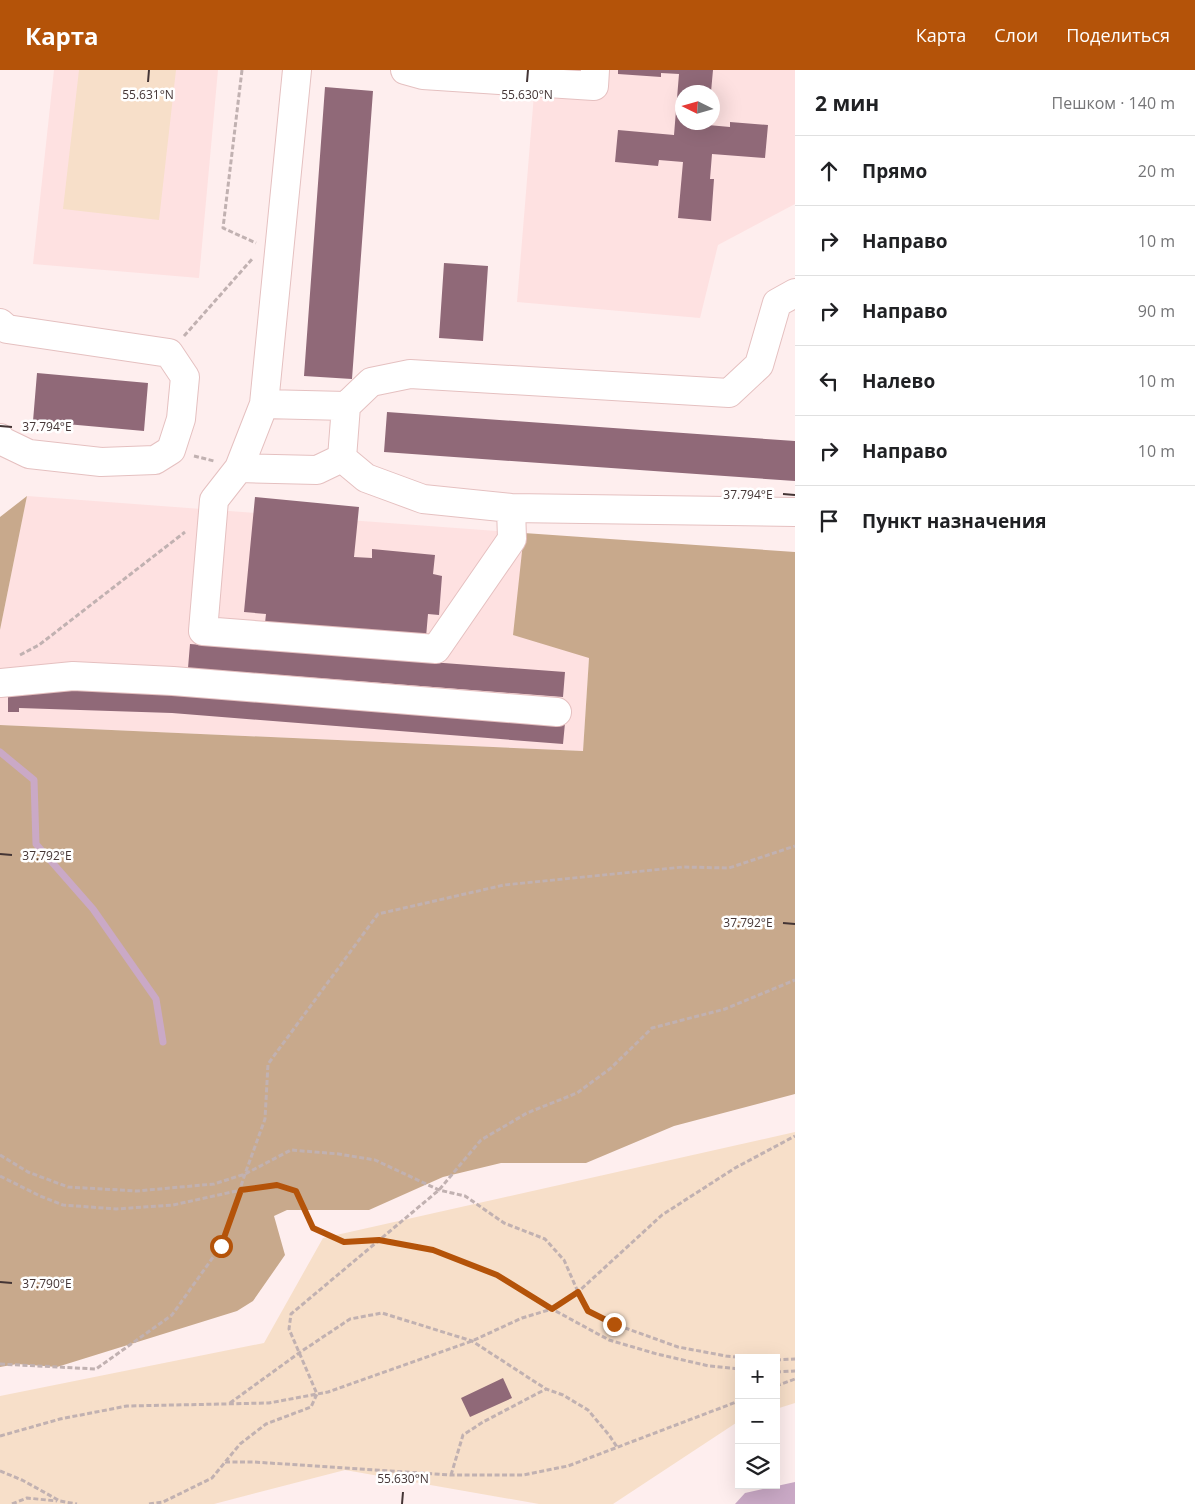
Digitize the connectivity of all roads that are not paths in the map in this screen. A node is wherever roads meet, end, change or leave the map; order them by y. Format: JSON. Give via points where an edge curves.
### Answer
{"nodes":[{"id":1,"x":297,"y":70,"type":"edge"},
{"id":2,"x":405,"y":70,"type":"edge"},
{"id":3,"x":595,"y":70,"type":"edge"},
{"id":4,"x":795,"y":293,"type":"edge"},
{"id":5,"x":2,"y":330,"type":"edge"},
{"id":6,"x":264,"y":404,"type":"junction"},
{"id":7,"x":346,"y":406,"type":"junction"},
{"id":8,"x":0,"y":438,"type":"edge"},
{"id":9,"x":342,"y":458,"type":"junction"},
{"id":10,"x":239,"y":468,"type":"junction"},
{"id":11,"x":512,"y":508,"type":"junction"},
{"id":12,"x":795,"y":512,"type":"edge"},
{"id":13,"x":0,"y":683,"type":"edge"},
{"id":14,"x":557,"y":712,"type":"dead end"}],
"edges":[{"from":1,"to":6,"type":"lane"},
{"from":2,"to":3,"type":"lane","via":[[423,75],[594,86]]},
{"from":4,"to":7,"type":"lane","via":[[777,303],[759,365],[729,393],[410,374],[371,382]]},
{"from":5,"to":8,"type":"lane","via":[[169,353],[185,377],[180,420],[171,450],[155,460],[101,462],[29,454]]},
{"from":6,"to":7,"type":"lane"},
{"from":6,"to":10,"type":"lane"},
{"from":7,"to":9,"type":"lane"},
{"from":9,"to":10,"type":"lane","via":[[316,470]]},
{"from":9,"to":11,"type":"lane","via":[[366,478],[423,499]]},
{"from":10,"to":11,"type":"lane","via":[[214,500],[203,631],[436,649],[512,539]]},
{"from":11,"to":12,"type":"lane"},
{"from":13,"to":14,"type":"lane","via":[[73,676],[173,681]]}]}
